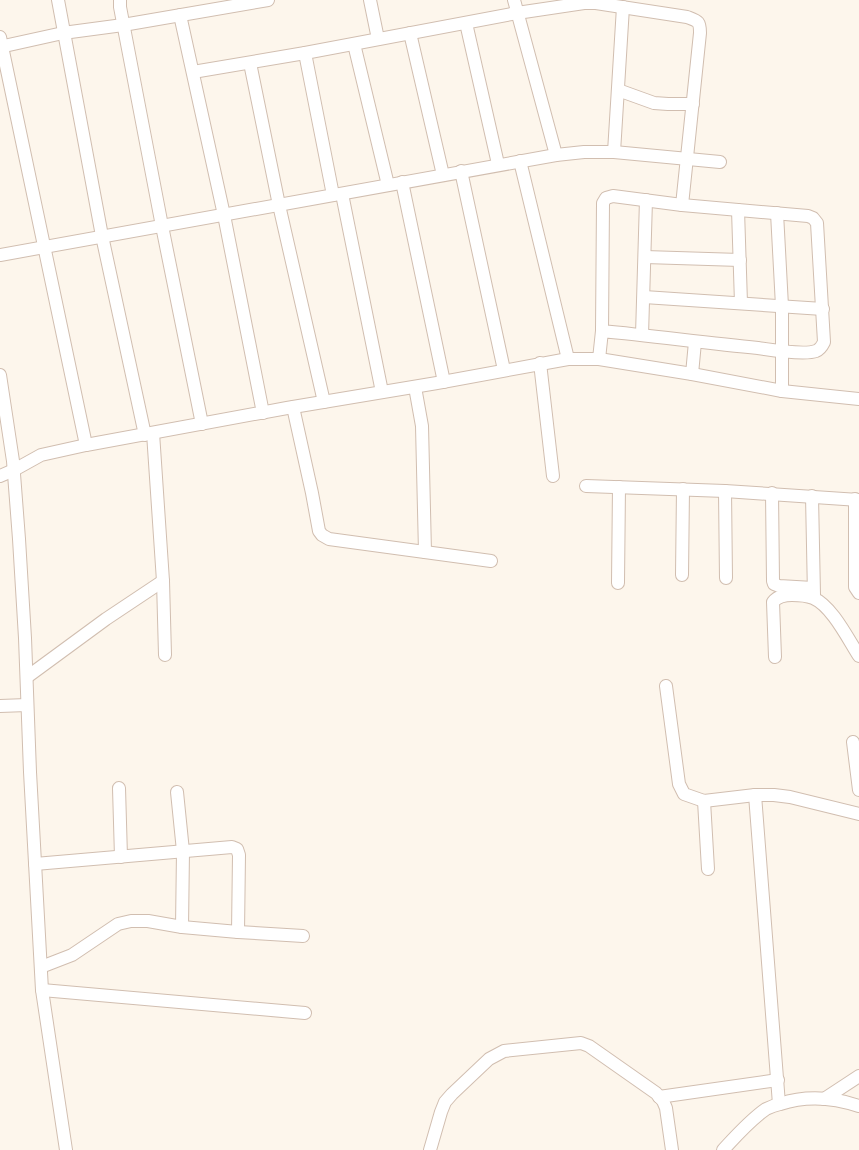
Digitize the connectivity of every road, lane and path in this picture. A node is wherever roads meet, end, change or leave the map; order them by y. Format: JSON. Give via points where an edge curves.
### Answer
{"nodes":[{"id":1,"x":58,"y":0,"type":"edge"},
{"id":2,"x":120,"y":0,"type":"edge"},
{"id":3,"x":268,"y":0,"type":"edge"},
{"id":4,"x":370,"y":0,"type":"edge"},
{"id":5,"x":514,"y":0,"type":"edge"},
{"id":6,"x":567,"y":2,"type":"edge"},
{"id":7,"x":213,"y":5,"type":"edge"},
{"id":8,"x":623,"y":7,"type":"junction"},
{"id":9,"x":517,"y":13,"type":"junction"},
{"id":10,"x":180,"y":15,"type":"junction"},
{"id":11,"x":466,"y":22,"type":"junction"},
{"id":12,"x":123,"y":25,"type":"junction"},
{"id":13,"x":63,"y":33,"type":"junction"},
{"id":14,"x":410,"y":33,"type":"junction"},
{"id":15,"x":378,"y":39,"type":"junction"},
{"id":16,"x":1,"y":43,"type":"edge"},
{"id":17,"x":354,"y":44,"type":"junction"},
{"id":18,"x":305,"y":53,"type":"junction"},
{"id":19,"x":250,"y":63,"type":"junction"},
{"id":20,"x":193,"y":72,"type":"junction"},
{"id":21,"x":618,"y":90,"type":"junction"},
{"id":22,"x":693,"y":104,"type":"junction"},
{"id":23,"x":614,"y":152,"type":"junction"},
{"id":24,"x":556,"y":154,"type":"junction"},
{"id":25,"x":688,"y":159,"type":"junction"},
{"id":26,"x":520,"y":161,"type":"junction"},
{"id":27,"x":720,"y":162,"type":"dead end"},
{"id":28,"x":498,"y":164,"type":"junction"},
{"id":29,"x":461,"y":171,"type":"junction"},
{"id":30,"x":443,"y":174,"type":"junction"},
{"id":31,"x":402,"y":182,"type":"junction"},
{"id":32,"x":388,"y":185,"type":"junction"},
{"id":33,"x":338,"y":195,"type":"junction"},
{"id":34,"x":646,"y":200,"type":"junction"},
{"id":35,"x":279,"y":205,"type":"junction"},
{"id":36,"x":682,"y":205,"type":"junction"},
{"id":37,"x":738,"y":210,"type":"junction"},
{"id":38,"x":777,"y":213,"type":"junction"},
{"id":39,"x":224,"y":215,"type":"junction"},
{"id":40,"x":162,"y":226,"type":"junction"},
{"id":41,"x":102,"y":236,"type":"junction"},
{"id":42,"x":44,"y":247,"type":"junction"},
{"id":43,"x":0,"y":255,"type":"edge"},
{"id":44,"x":645,"y":256,"type":"junction"},
{"id":45,"x":740,"y":260,"type":"junction"},
{"id":46,"x":644,"y":297,"type":"junction"},
{"id":47,"x":741,"y":303,"type":"junction"},
{"id":48,"x":782,"y":306,"type":"junction"},
{"id":49,"x":823,"y":309,"type":"junction"},
{"id":50,"x":602,"y":332,"type":"junction"},
{"id":51,"x":642,"y":335,"type":"junction"},
{"id":52,"x":695,"y":342,"type":"junction"},
{"id":53,"x":782,"y":351,"type":"junction"},
{"id":54,"x":568,"y":358,"type":"junction"},
{"id":55,"x":599,"y":359,"type":"junction"},
{"id":56,"x":540,"y":363,"type":"junction"},
{"id":57,"x":504,"y":370,"type":"junction"},
{"id":58,"x":692,"y":374,"type":"junction"},
{"id":59,"x":0,"y":375,"type":"edge"},
{"id":60,"x":444,"y":382,"type":"junction"},
{"id":61,"x":415,"y":387,"type":"junction"},
{"id":62,"x":782,"y":391,"type":"junction"},
{"id":63,"x":382,"y":392,"type":"junction"},
{"id":64,"x":859,"y":399,"type":"edge"},
{"id":65,"x":324,"y":402,"type":"junction"},
{"id":66,"x":293,"y":407,"type":"junction"},
{"id":67,"x":263,"y":413,"type":"junction"},
{"id":68,"x":202,"y":424,"type":"junction"},
{"id":69,"x":149,"y":434,"type":"junction"},
{"id":70,"x":86,"y":446,"type":"junction"},
{"id":71,"x":14,"y":470,"type":"junction"},
{"id":72,"x":0,"y":476,"type":"edge"},
{"id":73,"x":553,"y":476,"type":"dead end"},
{"id":74,"x":586,"y":486,"type":"dead end"},
{"id":75,"x":619,"y":487,"type":"junction"},
{"id":76,"x":683,"y":489,"type":"junction"},
{"id":77,"x":726,"y":491,"type":"junction"},
{"id":78,"x":772,"y":493,"type":"junction"},
{"id":79,"x":812,"y":496,"type":"junction"},
{"id":80,"x":857,"y":499,"type":"edge"},
{"id":81,"x":425,"y":552,"type":"junction"},
{"id":82,"x":491,"y":561,"type":"dead end"},
{"id":83,"x":682,"y":575,"type":"dead end"},
{"id":84,"x":726,"y":578,"type":"dead end"},
{"id":85,"x":163,"y":581,"type":"junction"},
{"id":86,"x":618,"y":582,"type":"dead end"},
{"id":87,"x":814,"y":593,"type":"junction"},
{"id":88,"x":859,"y":593,"type":"edge"},
{"id":89,"x":165,"y":655,"type":"dead end"},
{"id":90,"x":859,"y":656,"type":"edge"},
{"id":91,"x":775,"y":657,"type":"dead end"},
{"id":92,"x":26,"y":677,"type":"junction"},
{"id":93,"x":666,"y":686,"type":"dead end"},
{"id":94,"x":27,"y":705,"type":"junction"},
{"id":95,"x":0,"y":706,"type":"edge"},
{"id":96,"x":853,"y":742,"type":"dead end"},
{"id":97,"x":119,"y":788,"type":"dead end"},
{"id":98,"x":859,"y":790,"type":"edge"},
{"id":99,"x":177,"y":792,"type":"dead end"},
{"id":100,"x":755,"y":795,"type":"junction"},
{"id":101,"x":704,"y":801,"type":"junction"},
{"id":102,"x":859,"y":814,"type":"edge"},
{"id":103,"x":183,"y":851,"type":"junction"},
{"id":104,"x":121,"y":857,"type":"junction"},
{"id":105,"x":35,"y":864,"type":"junction"},
{"id":106,"x":708,"y":869,"type":"dead end"},
{"id":107,"x":182,"y":927,"type":"junction"},
{"id":108,"x":238,"y":932,"type":"junction"},
{"id":109,"x":303,"y":936,"type":"dead end"},
{"id":110,"x":41,"y":967,"type":"junction"},
{"id":111,"x":42,"y":990,"type":"junction"},
{"id":112,"x":305,"y":1013,"type":"dead end"},
{"id":113,"x":859,"y":1076,"type":"edge"},
{"id":114,"x":778,"y":1080,"type":"junction"},
{"id":115,"x":659,"y":1097,"type":"junction"},
{"id":116,"x":824,"y":1099,"type":"junction"},
{"id":117,"x":780,"y":1104,"type":"junction"},
{"id":118,"x":859,"y":1106,"type":"edge"},
{"id":119,"x":66,"y":1150,"type":"edge"},
{"id":120,"x":430,"y":1150,"type":"edge"},
{"id":121,"x":672,"y":1150,"type":"edge"},
{"id":122,"x":723,"y":1150,"type":"edge"}],
"edges":[{"from":1,"to":13,"type":"street"},
{"from":2,"to":12,"type":"street"},
{"from":3,"to":7,"type":"street"},
{"from":4,"to":15,"type":"street"},
{"from":5,"to":9,"type":"street"},
{"from":6,"to":8,"type":"street"},
{"from":6,"to":9,"type":"street"},
{"from":7,"to":10,"type":"street"},
{"from":8,"to":21,"type":"street"},
{"from":8,"to":22,"type":"street","via":[[697,20],[700,25]]},
{"from":9,"to":11,"type":"street"},
{"from":9,"to":24,"type":"street"},
{"from":10,"to":12,"type":"street"},
{"from":10,"to":20,"type":"street"},
{"from":11,"to":14,"type":"street"},
{"from":11,"to":28,"type":"street"},
{"from":12,"to":13,"type":"street"},
{"from":12,"to":40,"type":"street"},
{"from":13,"to":16,"type":"street"},
{"from":13,"to":41,"type":"street"},
{"from":14,"to":15,"type":"street"},
{"from":14,"to":30,"type":"street"},
{"from":15,"to":17,"type":"street"},
{"from":16,"to":42,"type":"street"},
{"from":17,"to":18,"type":"street"},
{"from":17,"to":32,"type":"street"},
{"from":18,"to":19,"type":"street"},
{"from":18,"to":33,"type":"street"},
{"from":19,"to":20,"type":"street"},
{"from":19,"to":35,"type":"street"},
{"from":20,"to":39,"type":"street"},
{"from":21,"to":22,"type":"street","via":[[654,103]]},
{"from":21,"to":23,"type":"street"},
{"from":22,"to":25,"type":"street"},
{"from":23,"to":24,"type":"street"},
{"from":23,"to":25,"type":"street"},
{"from":24,"to":26,"type":"street"},
{"from":25,"to":27,"type":"street"},
{"from":25,"to":36,"type":"street"},
{"from":26,"to":28,"type":"street"},
{"from":26,"to":54,"type":"street"},
{"from":28,"to":29,"type":"street"},
{"from":29,"to":30,"type":"street"},
{"from":29,"to":57,"type":"street"},
{"from":30,"to":31,"type":"street"},
{"from":31,"to":32,"type":"street"},
{"from":31,"to":60,"type":"street"},
{"from":32,"to":33,"type":"street"},
{"from":33,"to":35,"type":"street"},
{"from":33,"to":63,"type":"street"},
{"from":34,"to":36,"type":"street"},
{"from":34,"to":44,"type":"street"},
{"from":34,"to":50,"type":"street","via":[[613,196],[606,198],[603,203]]},
{"from":35,"to":39,"type":"street"},
{"from":35,"to":65,"type":"street"},
{"from":36,"to":37,"type":"street"},
{"from":37,"to":38,"type":"street"},
{"from":37,"to":45,"type":"street"},
{"from":38,"to":48,"type":"street"},
{"from":38,"to":49,"type":"street","via":[[808,216],[817,223]]},
{"from":39,"to":40,"type":"street"},
{"from":39,"to":67,"type":"street"},
{"from":40,"to":41,"type":"street"},
{"from":40,"to":68,"type":"street"},
{"from":41,"to":42,"type":"street"},
{"from":41,"to":69,"type":"street"},
{"from":42,"to":43,"type":"street"},
{"from":42,"to":70,"type":"street"},
{"from":44,"to":45,"type":"street"},
{"from":44,"to":46,"type":"street"},
{"from":45,"to":47,"type":"street"},
{"from":46,"to":47,"type":"street"},
{"from":46,"to":51,"type":"street"},
{"from":47,"to":48,"type":"street"},
{"from":48,"to":49,"type":"street"},
{"from":48,"to":53,"type":"street"},
{"from":49,"to":53,"type":"street","via":[[822,348],[811,352]]},
{"from":50,"to":51,"type":"street"},
{"from":50,"to":55,"type":"street"},
{"from":51,"to":52,"type":"street"},
{"from":52,"to":53,"type":"street"},
{"from":52,"to":58,"type":"street"},
{"from":53,"to":62,"type":"street"},
{"from":54,"to":55,"type":"street"},
{"from":54,"to":56,"type":"street"},
{"from":55,"to":58,"type":"street"},
{"from":56,"to":57,"type":"street"},
{"from":56,"to":73,"type":"street"},
{"from":57,"to":60,"type":"street"},
{"from":58,"to":62,"type":"street"},
{"from":59,"to":71,"type":"street"},
{"from":60,"to":61,"type":"street"},
{"from":61,"to":63,"type":"street"},
{"from":61,"to":81,"type":"street","via":[[422,426]]},
{"from":62,"to":64,"type":"street"},
{"from":63,"to":65,"type":"street"},
{"from":65,"to":66,"type":"street"},
{"from":66,"to":67,"type":"street"},
{"from":66,"to":81,"type":"street","via":[[317,524],[322,535],[329,539]]},
{"from":67,"to":68,"type":"street"},
{"from":68,"to":69,"type":"street"},
{"from":69,"to":70,"type":"street"},
{"from":69,"to":85,"type":"street"},
{"from":70,"to":71,"type":"street","via":[[41,455]]},
{"from":71,"to":72,"type":"street"},
{"from":71,"to":92,"type":"street"},
{"from":74,"to":75,"type":"street"},
{"from":75,"to":76,"type":"street"},
{"from":75,"to":86,"type":"street"},
{"from":76,"to":77,"type":"street"},
{"from":76,"to":83,"type":"street"},
{"from":77,"to":78,"type":"street"},
{"from":77,"to":84,"type":"street"},
{"from":78,"to":79,"type":"street"},
{"from":78,"to":87,"type":"street","via":[[774,584]]},
{"from":79,"to":80,"type":"street"},
{"from":79,"to":87,"type":"street"},
{"from":80,"to":88,"type":"street","via":[[855,587]]},
{"from":81,"to":82,"type":"street"},
{"from":85,"to":89,"type":"street"},
{"from":85,"to":92,"type":"street"},
{"from":87,"to":90,"type":"street","via":[[834,617]]},
{"from":87,"to":91,"type":"street","via":[[784,595],[773,602]]},
{"from":92,"to":94,"type":"street"},
{"from":93,"to":101,"type":"street","via":[[679,784],[684,794]]},
{"from":94,"to":95,"type":"street"},
{"from":94,"to":105,"type":"street"},
{"from":96,"to":98,"type":"street"},
{"from":97,"to":104,"type":"street"},
{"from":99,"to":103,"type":"street"},
{"from":100,"to":101,"type":"street"},
{"from":100,"to":102,"type":"street","via":[[790,797]]},
{"from":100,"to":114,"type":"street"},
{"from":101,"to":106,"type":"street"},
{"from":103,"to":104,"type":"street"},
{"from":103,"to":107,"type":"street"},
{"from":103,"to":108,"type":"street","via":[[232,847],[237,849],[240,855]]},
{"from":104,"to":105,"type":"street"},
{"from":105,"to":110,"type":"street"},
{"from":107,"to":108,"type":"street"},
{"from":107,"to":110,"type":"street","via":[[148,920],[118,924],[72,955]]},
{"from":108,"to":109,"type":"street"},
{"from":110,"to":111,"type":"street"},
{"from":111,"to":112,"type":"street"},
{"from":111,"to":119,"type":"street"},
{"from":113,"to":116,"type":"street"},
{"from":114,"to":115,"type":"street"},
{"from":114,"to":117,"type":"street"},
{"from":115,"to":120,"type":"street","via":[[589,1046],[581,1043],[504,1052],[489,1059],[445,1102]]},
{"from":115,"to":121,"type":"street","via":[[666,1108]]},
{"from":116,"to":117,"type":"street","via":[[809,1097]]},
{"from":116,"to":118,"type":"street"},
{"from":117,"to":122,"type":"street","via":[[767,1108]]}]}
